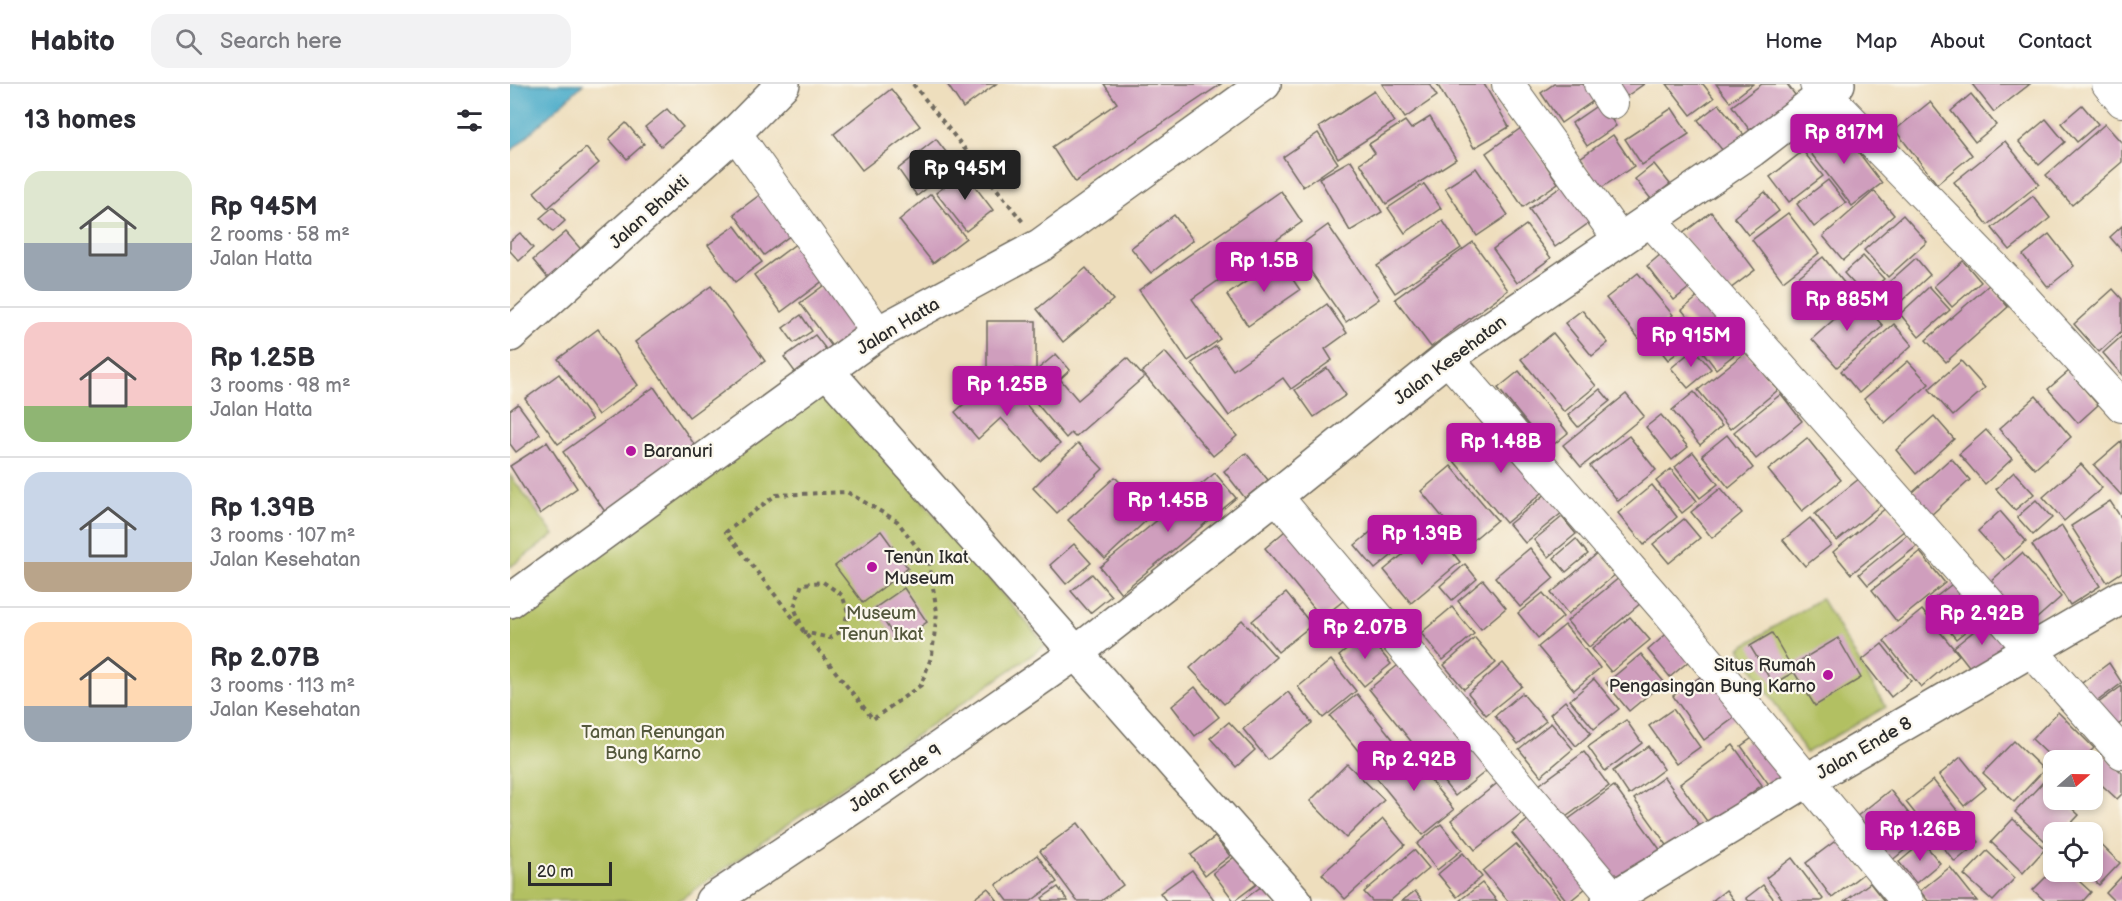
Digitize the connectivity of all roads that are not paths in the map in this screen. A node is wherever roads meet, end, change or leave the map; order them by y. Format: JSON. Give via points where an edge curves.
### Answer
{"nodes":[{"id":1,"x":783,"y":84,"type":"edge"},
{"id":2,"x":1264,"y":84,"type":"edge"},
{"id":3,"x":1508,"y":84,"type":"edge"},
{"id":4,"x":2108,"y":84,"type":"edge"},
{"id":5,"x":1826,"y":87,"type":"edge"},
{"id":6,"x":2122,"y":101,"type":"edge"},
{"id":7,"x":735,"y":134,"type":"junction"},
{"id":8,"x":1649,"y":219,"type":"junction"},
{"id":9,"x":1620,"y":240,"type":"junction"},
{"id":10,"x":878,"y":333,"type":"junction"},
{"id":11,"x":510,"y":335,"type":"edge"},
{"id":12,"x":1447,"y":358,"type":"junction"},
{"id":13,"x":828,"y":372,"type":"junction"},
{"id":14,"x":2122,"y":406,"type":"edge"},
{"id":15,"x":1276,"y":496,"type":"junction"},
{"id":16,"x":2122,"y":597,"type":"edge"},
{"id":17,"x":510,"y":601,"type":"edge"},
{"id":18,"x":2031,"y":652,"type":"junction"},
{"id":19,"x":1076,"y":653,"type":"junction"},
{"id":20,"x":2122,"y":753,"type":"edge"},
{"id":21,"x":1806,"y":781,"type":"junction"},
{"id":22,"x":720,"y":899,"type":"edge"},
{"id":23,"x":1611,"y":899,"type":"edge"},
{"id":24,"x":1295,"y":901,"type":"edge"},
{"id":25,"x":1906,"y":901,"type":"edge"}],
"edges":[{"from":1,"to":7,"type":"main road","name":"Jalan Bhakti"},
{"from":2,"to":10,"type":"main road","name":"Jalan Hatta","via":[[1041,245]]},
{"from":3,"to":9,"type":"street"},
{"from":4,"to":6,"type":"street"},
{"from":5,"to":8,"type":"main road","name":"Jalan Kesehatan","via":[[1752,150]]},
{"from":5,"to":14,"type":"street"},
{"from":7,"to":10,"type":"street"},
{"from":7,"to":11,"type":"main road","name":"Jalan Bhakti"},
{"from":8,"to":9,"type":"main road","name":"Jalan Kesehatan"},
{"from":8,"to":18,"type":"street","via":[[1842,433]]},
{"from":9,"to":12,"type":"main road","name":"Jalan Kesehatan"},
{"from":10,"to":13,"type":"main road","name":"Jalan Hatta"},
{"from":12,"to":15,"type":"main road","name":"Jalan Kesehatan"},
{"from":12,"to":21,"type":"street","via":[[1666,610]]},
{"from":13,"to":17,"type":"main road","name":"Jalan Hatta"},
{"from":13,"to":19,"type":"main road"},
{"from":15,"to":19,"type":"main road","name":"Jalan Kesehatan"},
{"from":15,"to":23,"type":"street"},
{"from":16,"to":18,"type":"main road","name":"Jalan Ende 8"},
{"from":18,"to":20,"type":"street"},
{"from":18,"to":21,"type":"main road","name":"Jalan Ende 8"},
{"from":19,"to":22,"type":"main road","name":"Jalan Ende 9"},
{"from":19,"to":24,"type":"main road"},
{"from":21,"to":23,"type":"main road","name":"Jalan Ende 8"},
{"from":21,"to":25,"type":"street"}]}
